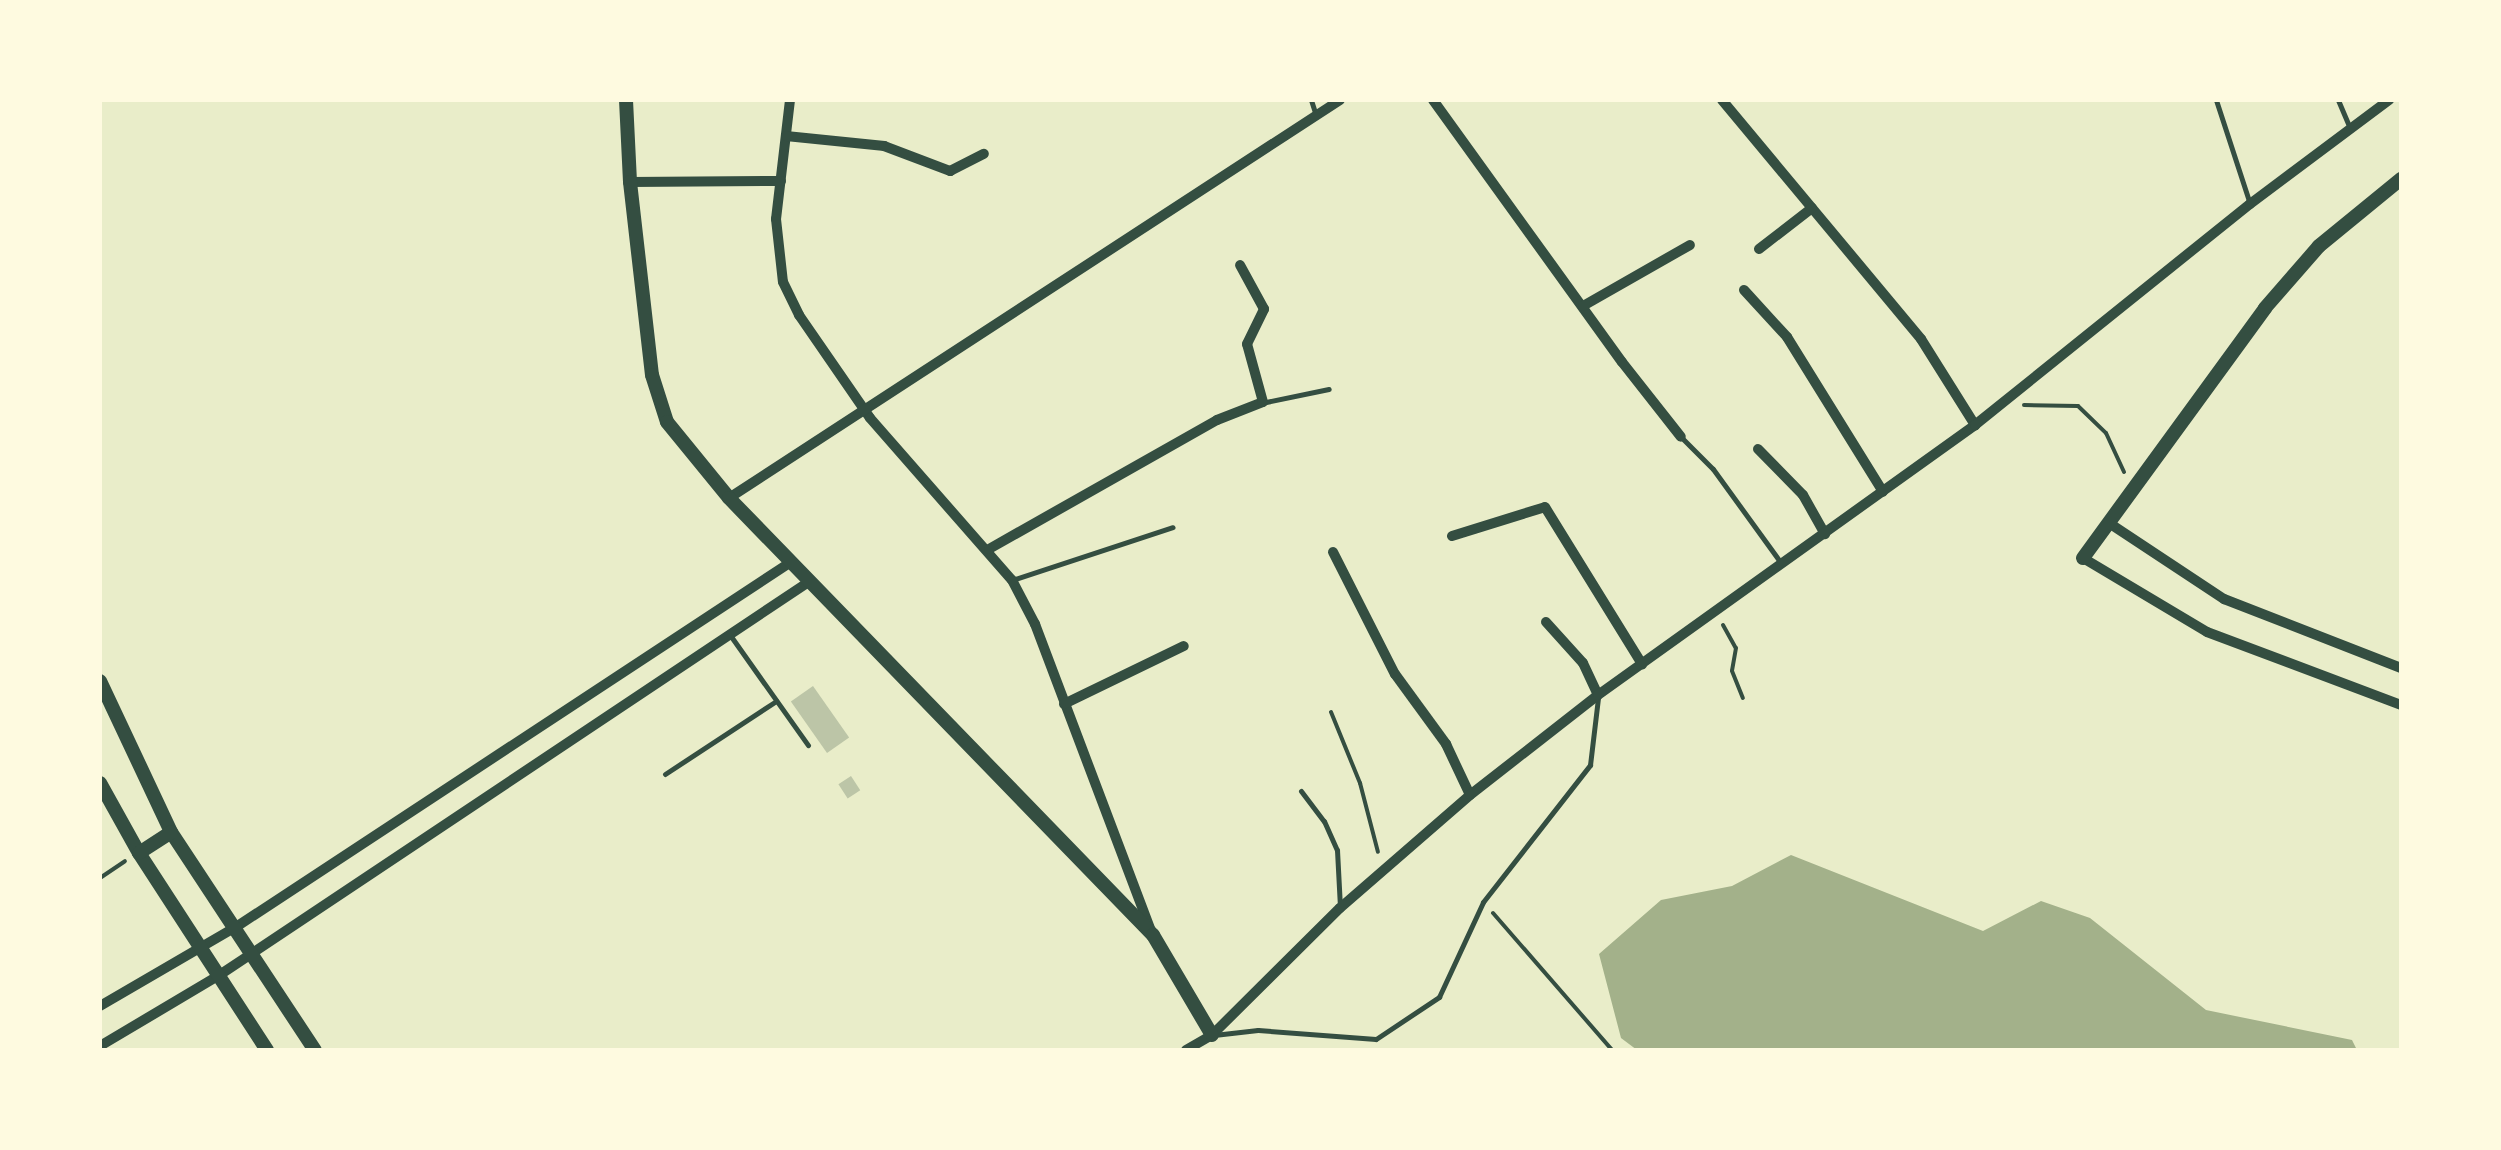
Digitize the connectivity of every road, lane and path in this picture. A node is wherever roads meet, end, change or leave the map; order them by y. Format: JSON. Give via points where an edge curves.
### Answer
{"nodes":[{"id":1,"x":626,"y":100,"type":"edge"},
{"id":2,"x":790,"y":100,"type":"edge"},
{"id":3,"x":1311,"y":100,"type":"edge"},
{"id":4,"x":1340,"y":100,"type":"edge"},
{"id":5,"x":1433,"y":100,"type":"edge"},
{"id":6,"x":1722,"y":100,"type":"edge"},
{"id":7,"x":2216,"y":100,"type":"edge"},
{"id":8,"x":2338,"y":100,"type":"edge"},
{"id":9,"x":2389,"y":100,"type":"edge"},
{"id":10,"x":1316,"y":115,"type":"junction"},
{"id":11,"x":2349,"y":126,"type":"junction"},
{"id":12,"x":786,"y":136,"type":"junction"},
{"id":13,"x":984,"y":154,"type":"dead end"},
{"id":14,"x":2401,"y":179,"type":"edge"},
{"id":15,"x":781,"y":181,"type":"junction"},
{"id":16,"x":630,"y":182,"type":"junction"},
{"id":17,"x":2250,"y":204,"type":"junction"},
{"id":18,"x":1812,"y":208,"type":"junction"},
{"id":19,"x":1690,"y":245,"type":"dead end"},
{"id":20,"x":1759,"y":249,"type":"dead end"},
{"id":21,"x":1240,"y":265,"type":"dead end"},
{"id":22,"x":1744,"y":290,"type":"dead end"},
{"id":23,"x":1583,"y":306,"type":"junction"},
{"id":24,"x":1330,"y":389,"type":"dead end"},
{"id":25,"x":1263,"y":402,"type":"junction"},
{"id":26,"x":1999,"y":404,"type":"junction"},
{"id":27,"x":864,"y":410,"type":"junction"},
{"id":28,"x":1975,"y":426,"type":"junction"},
{"id":29,"x":1681,"y":436,"type":"joint"},
{"id":30,"x":1758,"y":450,"type":"dead end"},
{"id":31,"x":2125,"y":475,"type":"dead end"},
{"id":32,"x":1883,"y":492,"type":"junction"},
{"id":33,"x":729,"y":498,"type":"junction"},
{"id":34,"x":2109,"y":523,"type":"junction"},
{"id":35,"x":1173,"y":528,"type":"dead end"},
{"id":36,"x":1826,"y":534,"type":"junction"},
{"id":37,"x":1452,"y":536,"type":"dead end"},
{"id":38,"x":989,"y":549,"type":"junction"},
{"id":39,"x":1333,"y":552,"type":"dead end"},
{"id":40,"x":2083,"y":558,"type":"joint"},
{"id":41,"x":791,"y":562,"type":"junction"},
{"id":42,"x":1782,"y":565,"type":"junction"},
{"id":43,"x":1012,"y":580,"type":"junction"},
{"id":44,"x":810,"y":581,"type":"junction"},
{"id":45,"x":1715,"y":612,"type":"junction"},
{"id":46,"x":1546,"y":622,"type":"dead end"},
{"id":47,"x":730,"y":635,"type":"junction"},
{"id":48,"x":1184,"y":646,"type":"dead end"},
{"id":49,"x":1642,"y":664,"type":"junction"},
{"id":50,"x":2401,"y":668,"type":"edge"},
{"id":51,"x":100,"y":680,"type":"edge"},
{"id":52,"x":1598,"y":696,"type":"junction"},
{"id":53,"x":1743,"y":698,"type":"dead end"},
{"id":54,"x":776,"y":701,"type":"junction"},
{"id":55,"x":1064,"y":704,"type":"junction"},
{"id":56,"x":2401,"y":705,"type":"edge"},
{"id":57,"x":1330,"y":712,"type":"dead end"},
{"id":58,"x":808,"y":746,"type":"dead end"},
{"id":59,"x":665,"y":774,"type":"dead end"},
{"id":60,"x":100,"y":782,"type":"edge"},
{"id":61,"x":1301,"y":791,"type":"dead end"},
{"id":62,"x":1470,"y":795,"type":"junction"},
{"id":63,"x":170,"y":832,"type":"junction"},
{"id":64,"x":138,"y":853,"type":"junction"},
{"id":65,"x":1383,"y":871,"type":"junction"},
{"id":66,"x":100,"y":878,"type":"edge"},
{"id":67,"x":1483,"y":902,"type":"junction"},
{"id":68,"x":1340,"y":908,"type":"junction"},
{"id":69,"x":236,"y":927,"type":"junction"},
{"id":70,"x":1153,"y":935,"type":"junction"},
{"id":71,"x":201,"y":948,"type":"junction"},
{"id":72,"x":251,"y":954,"type":"junction"},
{"id":73,"x":218,"y":976,"type":"junction"},
{"id":74,"x":100,"y":1006,"type":"edge"},
{"id":75,"x":1212,"y":1035,"type":"junction"},
{"id":76,"x":100,"y":1046,"type":"edge"},
{"id":77,"x":266,"y":1050,"type":"edge"},
{"id":78,"x":316,"y":1050,"type":"edge"},
{"id":79,"x":1186,"y":1050,"type":"edge"},
{"id":80,"x":1612,"y":1050,"type":"edge"}],
"edges":[{"from":1,"to":16,"type":"street"},
{"from":2,"to":12,"type":"street"},
{"from":3,"to":10,"type":"lane"},
{"from":4,"to":10,"type":"street"},
{"from":5,"to":23,"type":"street"},
{"from":6,"to":18,"type":"street"},
{"from":7,"to":17,"type":"lane"},
{"from":8,"to":11,"type":"lane"},
{"from":9,"to":11,"type":"street"},
{"from":10,"to":27,"type":"street"},
{"from":11,"to":17,"type":"street"},
{"from":12,"to":13,"type":"street","via":[[884,146],[950,171]]},
{"from":12,"to":15,"type":"street"},
{"from":14,"to":34,"type":"street","via":[[2319,246],[2265,308]]},
{"from":15,"to":16,"type":"street"},
{"from":15,"to":27,"type":"street","via":[[776,219],[783,282]]},
{"from":16,"to":33,"type":"street","via":[[652,375],[667,422]]},
{"from":17,"to":26,"type":"street"},
{"from":18,"to":20,"type":"street"},
{"from":18,"to":28,"type":"street","via":[[1921,339]]},
{"from":19,"to":23,"type":"street"},
{"from":21,"to":25,"type":"street","via":[[1264,309],[1247,344]]},
{"from":22,"to":32,"type":"street","via":[[1786,338]]},
{"from":23,"to":29,"type":"street"},
{"from":24,"to":25,"type":"lane"},
{"from":25,"to":38,"type":"street","via":[[1217,420]]},
{"from":26,"to":28,"type":"street"},
{"from":26,"to":31,"type":"path","via":[[2078,406],[2106,433]]},
{"from":27,"to":33,"type":"street"},
{"from":27,"to":38,"type":"street"},
{"from":28,"to":32,"type":"street"},
{"from":29,"to":42,"type":"lane"},
{"from":30,"to":36,"type":"street","via":[[1803,495]]},
{"from":32,"to":36,"type":"street"},
{"from":33,"to":41,"type":"street"},
{"from":34,"to":40,"type":"street"},
{"from":34,"to":50,"type":"street","via":[[2224,600]]},
{"from":35,"to":43,"type":"lane"},
{"from":36,"to":42,"type":"street"},
{"from":37,"to":49,"type":"street","via":[[1544,507]]},
{"from":38,"to":43,"type":"street"},
{"from":39,"to":62,"type":"street","via":[[1395,674],[1446,744]]},
{"from":40,"to":56,"type":"street","via":[[2207,632]]},
{"from":41,"to":44,"type":"street"},
{"from":41,"to":69,"type":"street"},
{"from":42,"to":45,"type":"street"},
{"from":43,"to":55,"type":"street"},
{"from":44,"to":47,"type":"street"},
{"from":44,"to":70,"type":"street"},
{"from":45,"to":49,"type":"street"},
{"from":45,"to":53,"type":"path","via":[[1736,648],[1732,671]]},
{"from":46,"to":52,"type":"street","via":[[1582,663]]},
{"from":47,"to":54,"type":"lane"},
{"from":47,"to":72,"type":"street"},
{"from":48,"to":55,"type":"street"},
{"from":49,"to":52,"type":"street"},
{"from":51,"to":63,"type":"street"},
{"from":52,"to":62,"type":"street"},
{"from":52,"to":67,"type":"lane","via":[[1590,765]]},
{"from":54,"to":58,"type":"lane"},
{"from":54,"to":59,"type":"lane"},
{"from":55,"to":70,"type":"street"},
{"from":57,"to":65,"type":"path","via":[[1360,783]]},
{"from":60,"to":64,"type":"street"},
{"from":61,"to":68,"type":"lane","via":[[1337,850]]},
{"from":62,"to":65,"type":"street"},
{"from":63,"to":64,"type":"street"},
{"from":63,"to":69,"type":"street"},
{"from":64,"to":66,"type":"path"},
{"from":64,"to":71,"type":"street"},
{"from":65,"to":68,"type":"street"},
{"from":67,"to":75,"type":"lane","via":[[1439,997],[1376,1039],[1258,1030]]},
{"from":67,"to":80,"type":"path"},
{"from":68,"to":75,"type":"street"},
{"from":69,"to":71,"type":"street"},
{"from":69,"to":72,"type":"street"},
{"from":70,"to":75,"type":"street"},
{"from":71,"to":73,"type":"street"},
{"from":71,"to":74,"type":"street"},
{"from":72,"to":73,"type":"street"},
{"from":72,"to":78,"type":"street"},
{"from":73,"to":76,"type":"street"},
{"from":73,"to":77,"type":"street"},
{"from":75,"to":79,"type":"street"}]}
